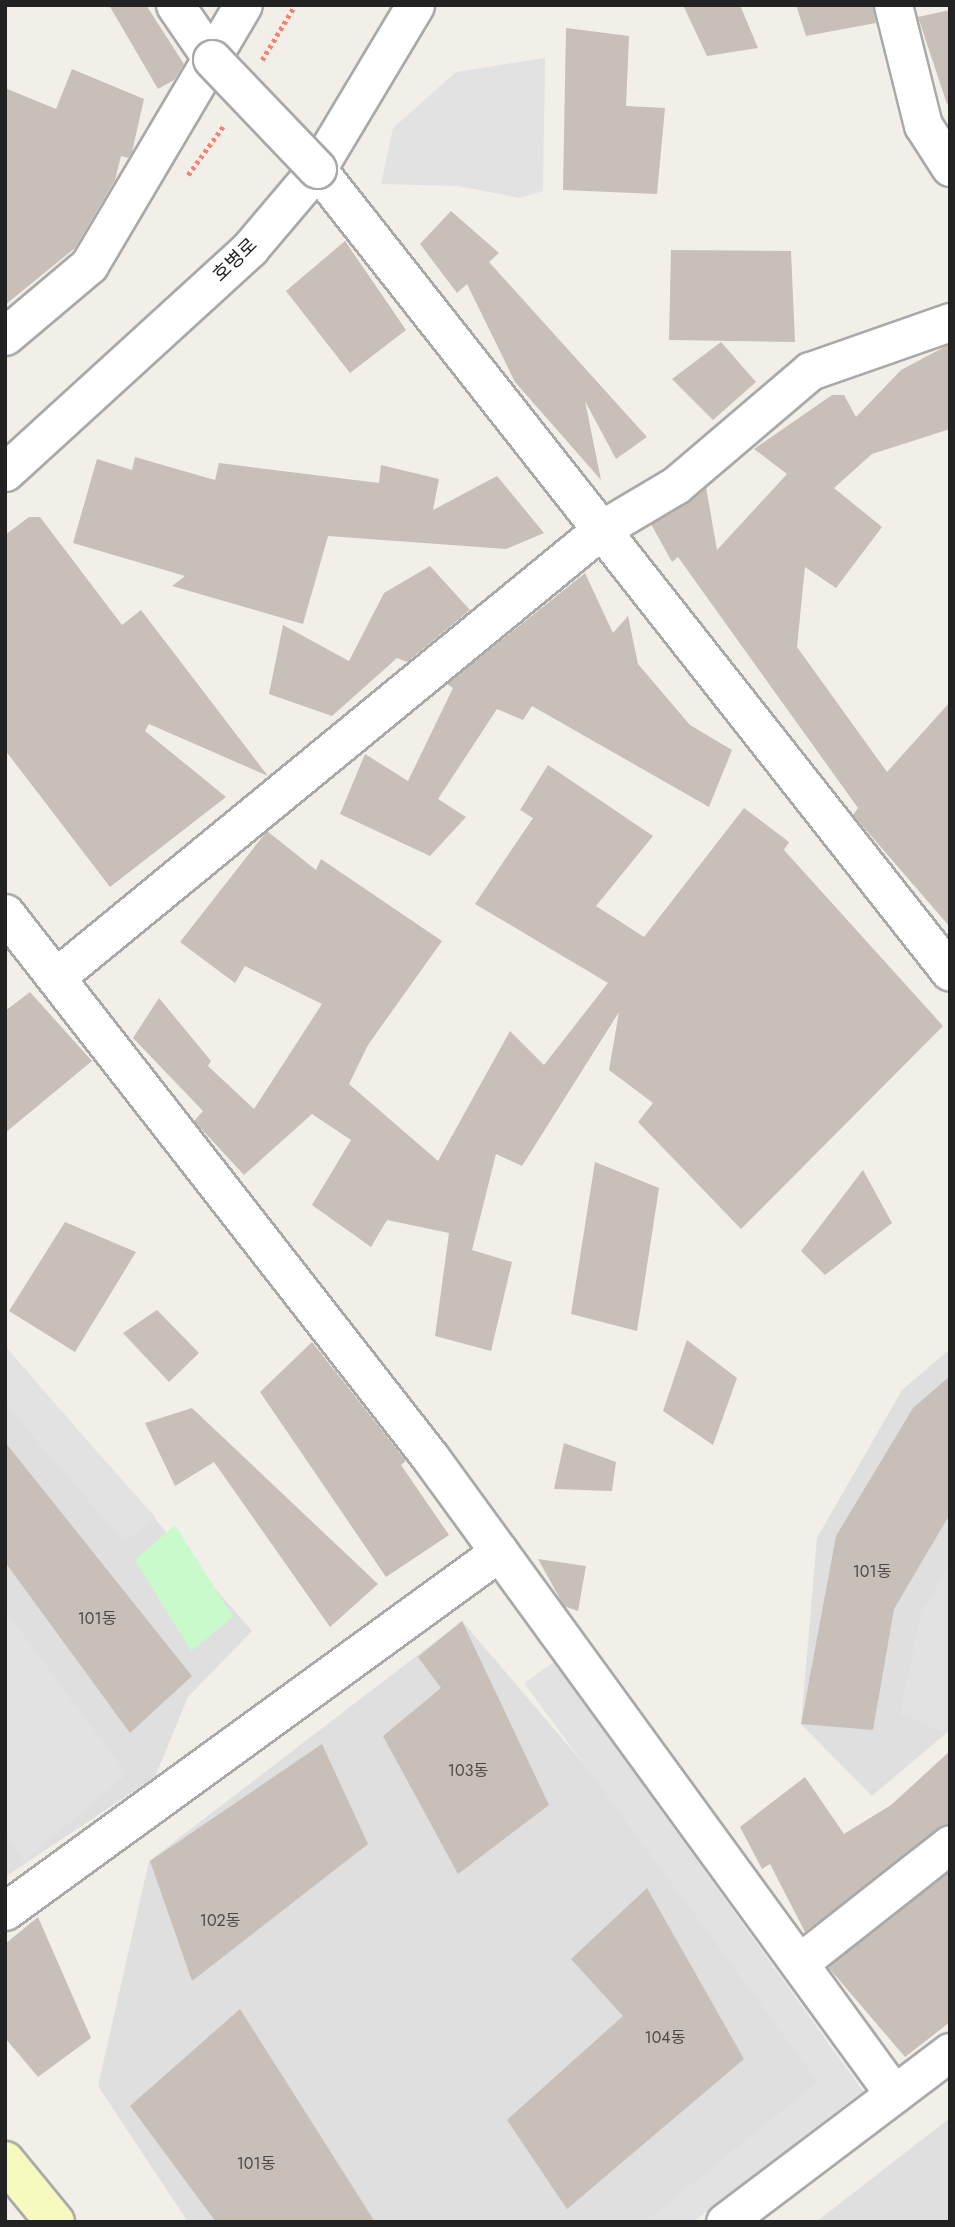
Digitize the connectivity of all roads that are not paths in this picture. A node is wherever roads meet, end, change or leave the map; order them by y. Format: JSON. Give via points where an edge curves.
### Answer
{"nodes":[{"id":1,"x":175,"y":5,"type":"edge"},
{"id":2,"x":243,"y":5,"type":"edge"},
{"id":3,"x":415,"y":5,"type":"edge"},
{"id":4,"x":893,"y":5,"type":"edge"},
{"id":5,"x":212,"y":59,"type":"junction"},
{"id":6,"x":950,"y":167,"type":"edge"},
{"id":7,"x":317,"y":169,"type":"junction"},
{"id":8,"x":950,"y":322,"type":"edge"},
{"id":9,"x":5,"y":336,"type":"edge"},
{"id":10,"x":5,"y":472,"type":"edge"},
{"id":11,"x":602,"y":529,"type":"junction"},
{"id":12,"x":5,"y":913,"type":"edge"},
{"id":13,"x":950,"y":972,"type":"edge"},
{"id":14,"x":56,"y":977,"type":"junction"},
{"id":15,"x":499,"y":1552,"type":"junction"},
{"id":16,"x":950,"y":1844,"type":"edge"},
{"id":17,"x":5,"y":1911,"type":"edge"},
{"id":18,"x":799,"y":1963,"type":"junction"},
{"id":19,"x":950,"y":2052,"type":"edge"},
{"id":20,"x":894,"y":2094,"type":"junction"},
{"id":21,"x":5,"y":2161,"type":"edge"},
{"id":22,"x":55,"y":2222,"type":"edge"},
{"id":23,"x":725,"y":2222,"type":"edge"}],
"edges":[{"from":1,"to":5,"type":"street"},
{"from":2,"to":5,"type":"street"},
{"from":3,"to":7,"type":"street","name":"호병로"},
{"from":4,"to":6,"type":"street","via":[[922,125]]},
{"from":5,"to":7,"type":"street","bridge":true},
{"from":5,"to":9,"type":"street","via":[[89,265]]},
{"from":7,"to":10,"type":"street","name":"호병로","via":[[250,248]]},
{"from":7,"to":11,"type":"street"},
{"from":8,"to":11,"type":"street","via":[[810,371],[676,485]]},
{"from":11,"to":13,"type":"street"},
{"from":11,"to":14,"type":"street"},
{"from":12,"to":14,"type":"street"},
{"from":14,"to":15,"type":"street"},
{"from":15,"to":17,"type":"street"},
{"from":15,"to":18,"type":"street"},
{"from":16,"to":18,"type":"street"},
{"from":18,"to":20,"type":"street"},
{"from":19,"to":20,"type":"street"},
{"from":20,"to":23,"type":"street"},
{"from":21,"to":22,"type":"main road"}]}
